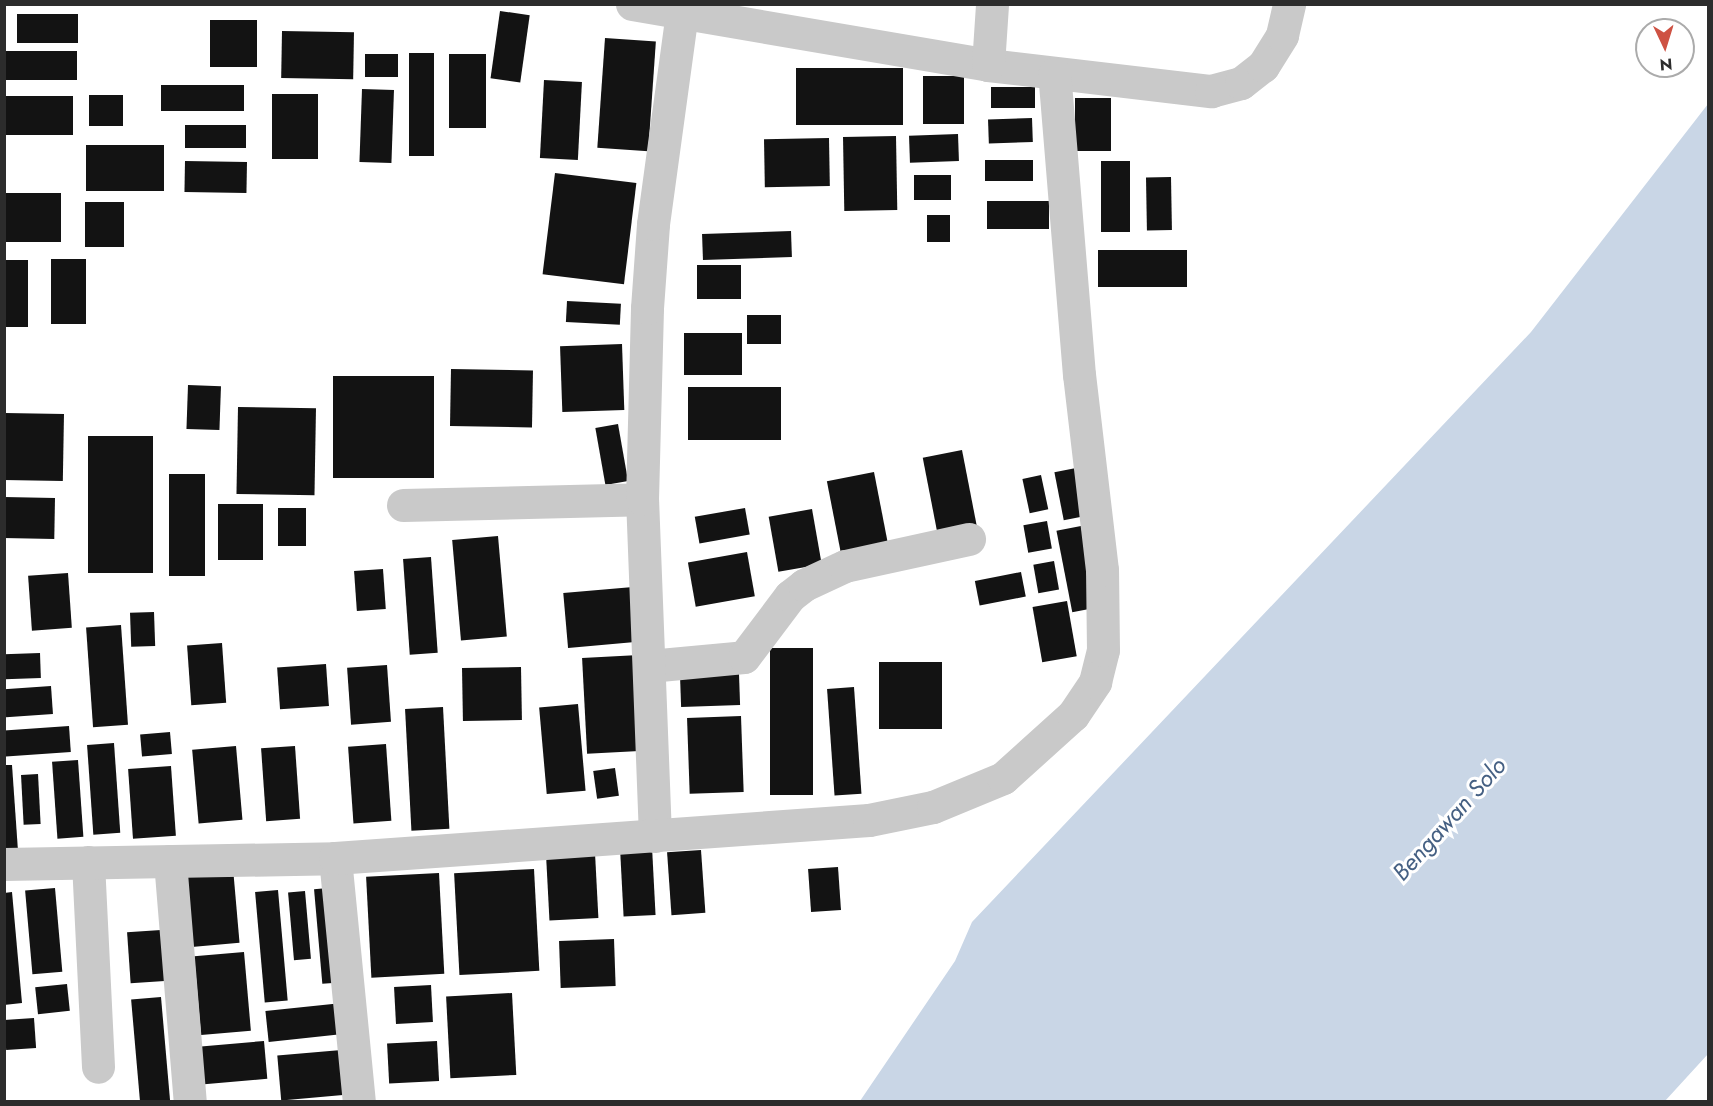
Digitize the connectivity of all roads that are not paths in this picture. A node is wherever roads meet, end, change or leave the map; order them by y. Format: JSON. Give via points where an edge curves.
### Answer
{"nodes":[{"id":1,"x":632,"y":4,"type":"edge"},
{"id":2,"x":992,"y":4,"type":"edge"},
{"id":3,"x":1289,"y":4,"type":"edge"},
{"id":4,"x":683,"y":8,"type":"edge"},
{"id":5,"x":988,"y":65,"type":"junction"},
{"id":6,"x":1054,"y":74,"type":"junction"},
{"id":7,"x":642,"y":499,"type":"junction"},
{"id":8,"x":404,"y":505,"type":"dead end"},
{"id":9,"x":969,"y":538,"type":"dead end"},
{"id":10,"x":649,"y":666,"type":"junction"},
{"id":11,"x":655,"y":836,"type":"junction"},
{"id":12,"x":335,"y":858,"type":"junction"},
{"id":13,"x":170,"y":861,"type":"junction"},
{"id":14,"x":88,"y":862,"type":"junction"},
{"id":15,"x":4,"y":864,"type":"edge"},
{"id":16,"x":98,"y":1067,"type":"dead end"},
{"id":17,"x":190,"y":1101,"type":"edge"},
{"id":18,"x":359,"y":1101,"type":"edge"}],
"edges":[{"from":1,"to":4,"type":"street"},
{"from":2,"to":5,"type":"street"},
{"from":3,"to":6,"type":"street","via":[[1274,51],[1254,75],[1228,89],[1167,88]]},
{"from":4,"to":5,"type":"street"},
{"from":4,"to":7,"type":"street","via":[[653,224]]},
{"from":5,"to":6,"type":"street"},
{"from":6,"to":11,"type":"street","via":[[1079,375],[1102,570],[1104,650],[1095,682],[1073,716],[1003,778],[933,807],[870,820]]},
{"from":7,"to":8,"type":"street"},
{"from":7,"to":10,"type":"street"},
{"from":9,"to":10,"type":"street","via":[[845,566],[804,585],[790,596],[744,657]]},
{"from":10,"to":11,"type":"street"},
{"from":11,"to":12,"type":"street"},
{"from":12,"to":13,"type":"street"},
{"from":12,"to":18,"type":"street"},
{"from":13,"to":14,"type":"street"},
{"from":13,"to":17,"type":"street"},
{"from":14,"to":15,"type":"street"},
{"from":14,"to":16,"type":"street"}]}
